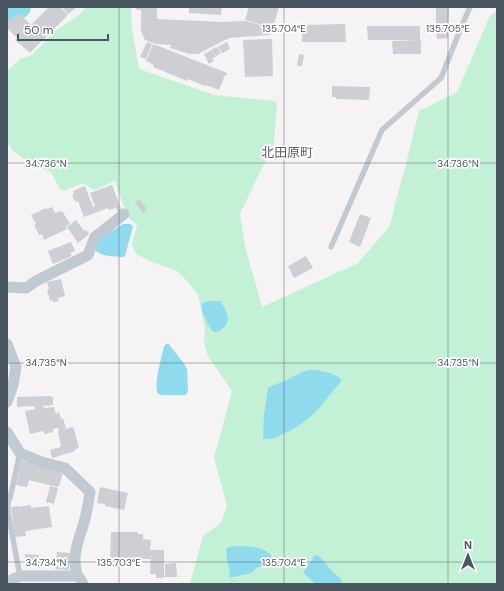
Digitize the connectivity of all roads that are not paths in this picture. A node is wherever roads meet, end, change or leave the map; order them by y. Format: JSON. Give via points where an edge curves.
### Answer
{"nodes":[{"id":1,"x":470,"y":7,"type":"edge"},
{"id":2,"x":124,"y":214,"type":"dead end"},
{"id":3,"x":331,"y":247,"type":"dead end"},
{"id":4,"x":7,"y":287,"type":"edge"},
{"id":5,"x":7,"y":344,"type":"edge"},
{"id":6,"x":7,"y":402,"type":"edge"},
{"id":7,"x":7,"y":432,"type":"edge"},
{"id":8,"x":20,"y":453,"type":"junction"},
{"id":9,"x":20,"y":576,"type":"junction"},
{"id":10,"x":80,"y":580,"type":"edge"},
{"id":11,"x":7,"y":582,"type":"edge"}],
"edges":[{"from":1,"to":3,"type":"lane","via":[[441,78],[382,130]]},
{"from":2,"to":4,"type":"street","via":[[95,237],[88,255],[26,288]]},
{"from":5,"to":6,"type":"street","via":[[16,367]]},
{"from":7,"to":8,"type":"street"},
{"from":8,"to":9,"type":"lane","via":[[8,502],[8,513]]},
{"from":8,"to":10,"type":"street","via":[[65,468],[90,492],[74,555]]},
{"from":9,"to":10,"type":"street"},
{"from":9,"to":11,"type":"street"}]}
